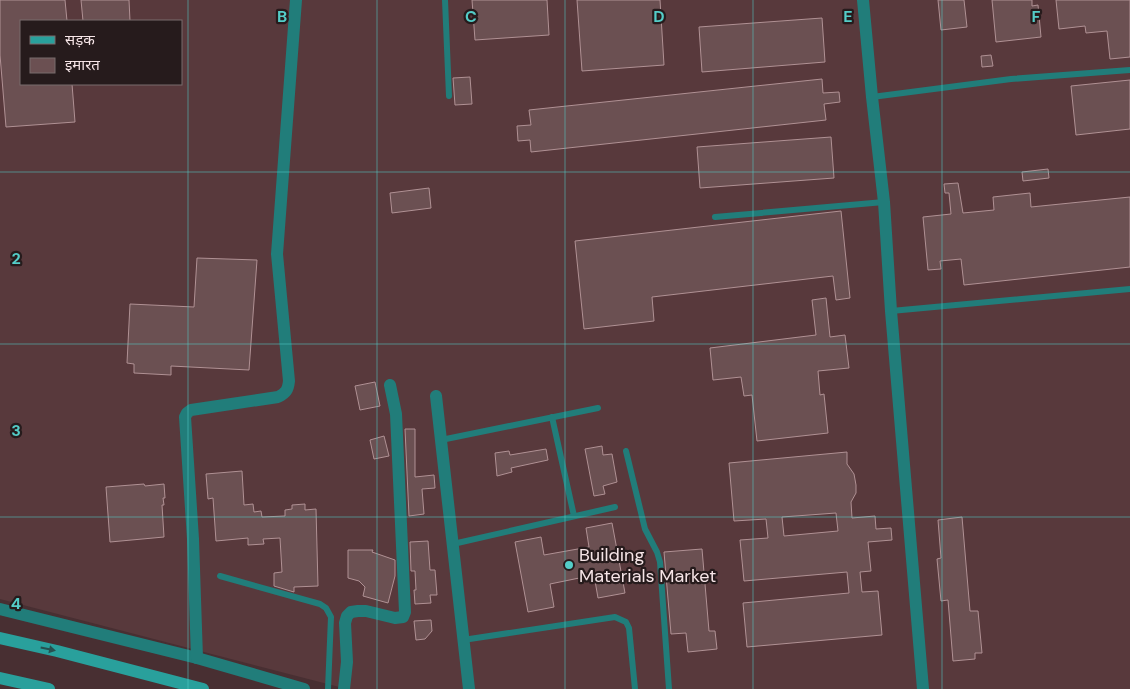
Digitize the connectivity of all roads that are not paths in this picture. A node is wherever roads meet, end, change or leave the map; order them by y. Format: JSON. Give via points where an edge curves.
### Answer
{"nodes":[{"id":1,"x":296,"y":0,"type":"edge"},
{"id":2,"x":445,"y":0,"type":"edge"},
{"id":3,"x":864,"y":0,"type":"edge"},
{"id":4,"x":1130,"y":70,"type":"edge"},
{"id":5,"x":449,"y":96,"type":"dead end"},
{"id":6,"x":872,"y":97,"type":"junction"},
{"id":7,"x":884,"y":202,"type":"junction"},
{"id":8,"x":715,"y":217,"type":"dead end"},
{"id":9,"x":1130,"y":289,"type":"edge"},
{"id":10,"x":891,"y":311,"type":"junction"},
{"id":11,"x":390,"y":385,"type":"dead end"},
{"id":12,"x":436,"y":396,"type":"dead end"},
{"id":13,"x":598,"y":408,"type":"dead end"},
{"id":14,"x":552,"y":417,"type":"junction"},
{"id":15,"x":441,"y":440,"type":"junction"},
{"id":16,"x":626,"y":451,"type":"dead end"},
{"id":17,"x":615,"y":507,"type":"dead end"},
{"id":18,"x":574,"y":516,"type":"junction"},
{"id":19,"x":453,"y":544,"type":"junction"},
{"id":20,"x":220,"y":576,"type":"dead end"},
{"id":21,"x":0,"y":609,"type":"edge"},
{"id":22,"x":0,"y":638,"type":"edge"},
{"id":23,"x":463,"y":640,"type":"junction"},
{"id":24,"x":197,"y":658,"type":"junction"},
{"id":25,"x":0,"y":678,"type":"edge"},
{"id":26,"x":49,"y":689,"type":"edge"},
{"id":27,"x":203,"y":689,"type":"edge"},
{"id":28,"x":304,"y":689,"type":"edge"},
{"id":29,"x":328,"y":689,"type":"edge"},
{"id":30,"x":344,"y":689,"type":"edge"},
{"id":31,"x":469,"y":689,"type":"edge"},
{"id":32,"x":635,"y":689,"type":"edge"},
{"id":33,"x":669,"y":689,"type":"edge"},
{"id":34,"x":923,"y":689,"type":"edge"}],
"edges":[{"from":1,"to":24,"type":"street","via":[[277,254],[288,389],[278,397],[191,410],[185,417]]},
{"from":2,"to":5,"type":"lane"},
{"from":3,"to":6,"type":"street"},
{"from":4,"to":6,"type":"lane","via":[[1011,79]]},
{"from":6,"to":7,"type":"street"},
{"from":7,"to":8,"type":"lane"},
{"from":7,"to":10,"type":"street"},
{"from":9,"to":10,"type":"lane"},
{"from":10,"to":34,"type":"street"},
{"from":11,"to":30,"type":"street","via":[[396,414],[405,612],[395,618],[366,611],[352,612],[347,616]]},
{"from":12,"to":15,"type":"street"},
{"from":13,"to":14,"type":"lane"},
{"from":14,"to":15,"type":"lane"},
{"from":14,"to":18,"type":"lane"},
{"from":15,"to":19,"type":"street"},
{"from":16,"to":33,"type":"lane","via":[[645,529],[660,562]]},
{"from":17,"to":18,"type":"lane"},
{"from":18,"to":19,"type":"lane"},
{"from":19,"to":23,"type":"street"},
{"from":20,"to":29,"type":"lane","via":[[326,608],[330,617]]},
{"from":21,"to":24,"type":"street"},
{"from":22,"to":27,"type":"main road","one_way":true},
{"from":23,"to":31,"type":"street"},
{"from":23,"to":32,"type":"lane","via":[[615,616],[626,622],[629,628]]},
{"from":24,"to":28,"type":"street"},
{"from":25,"to":26,"type":"main road"}]}
